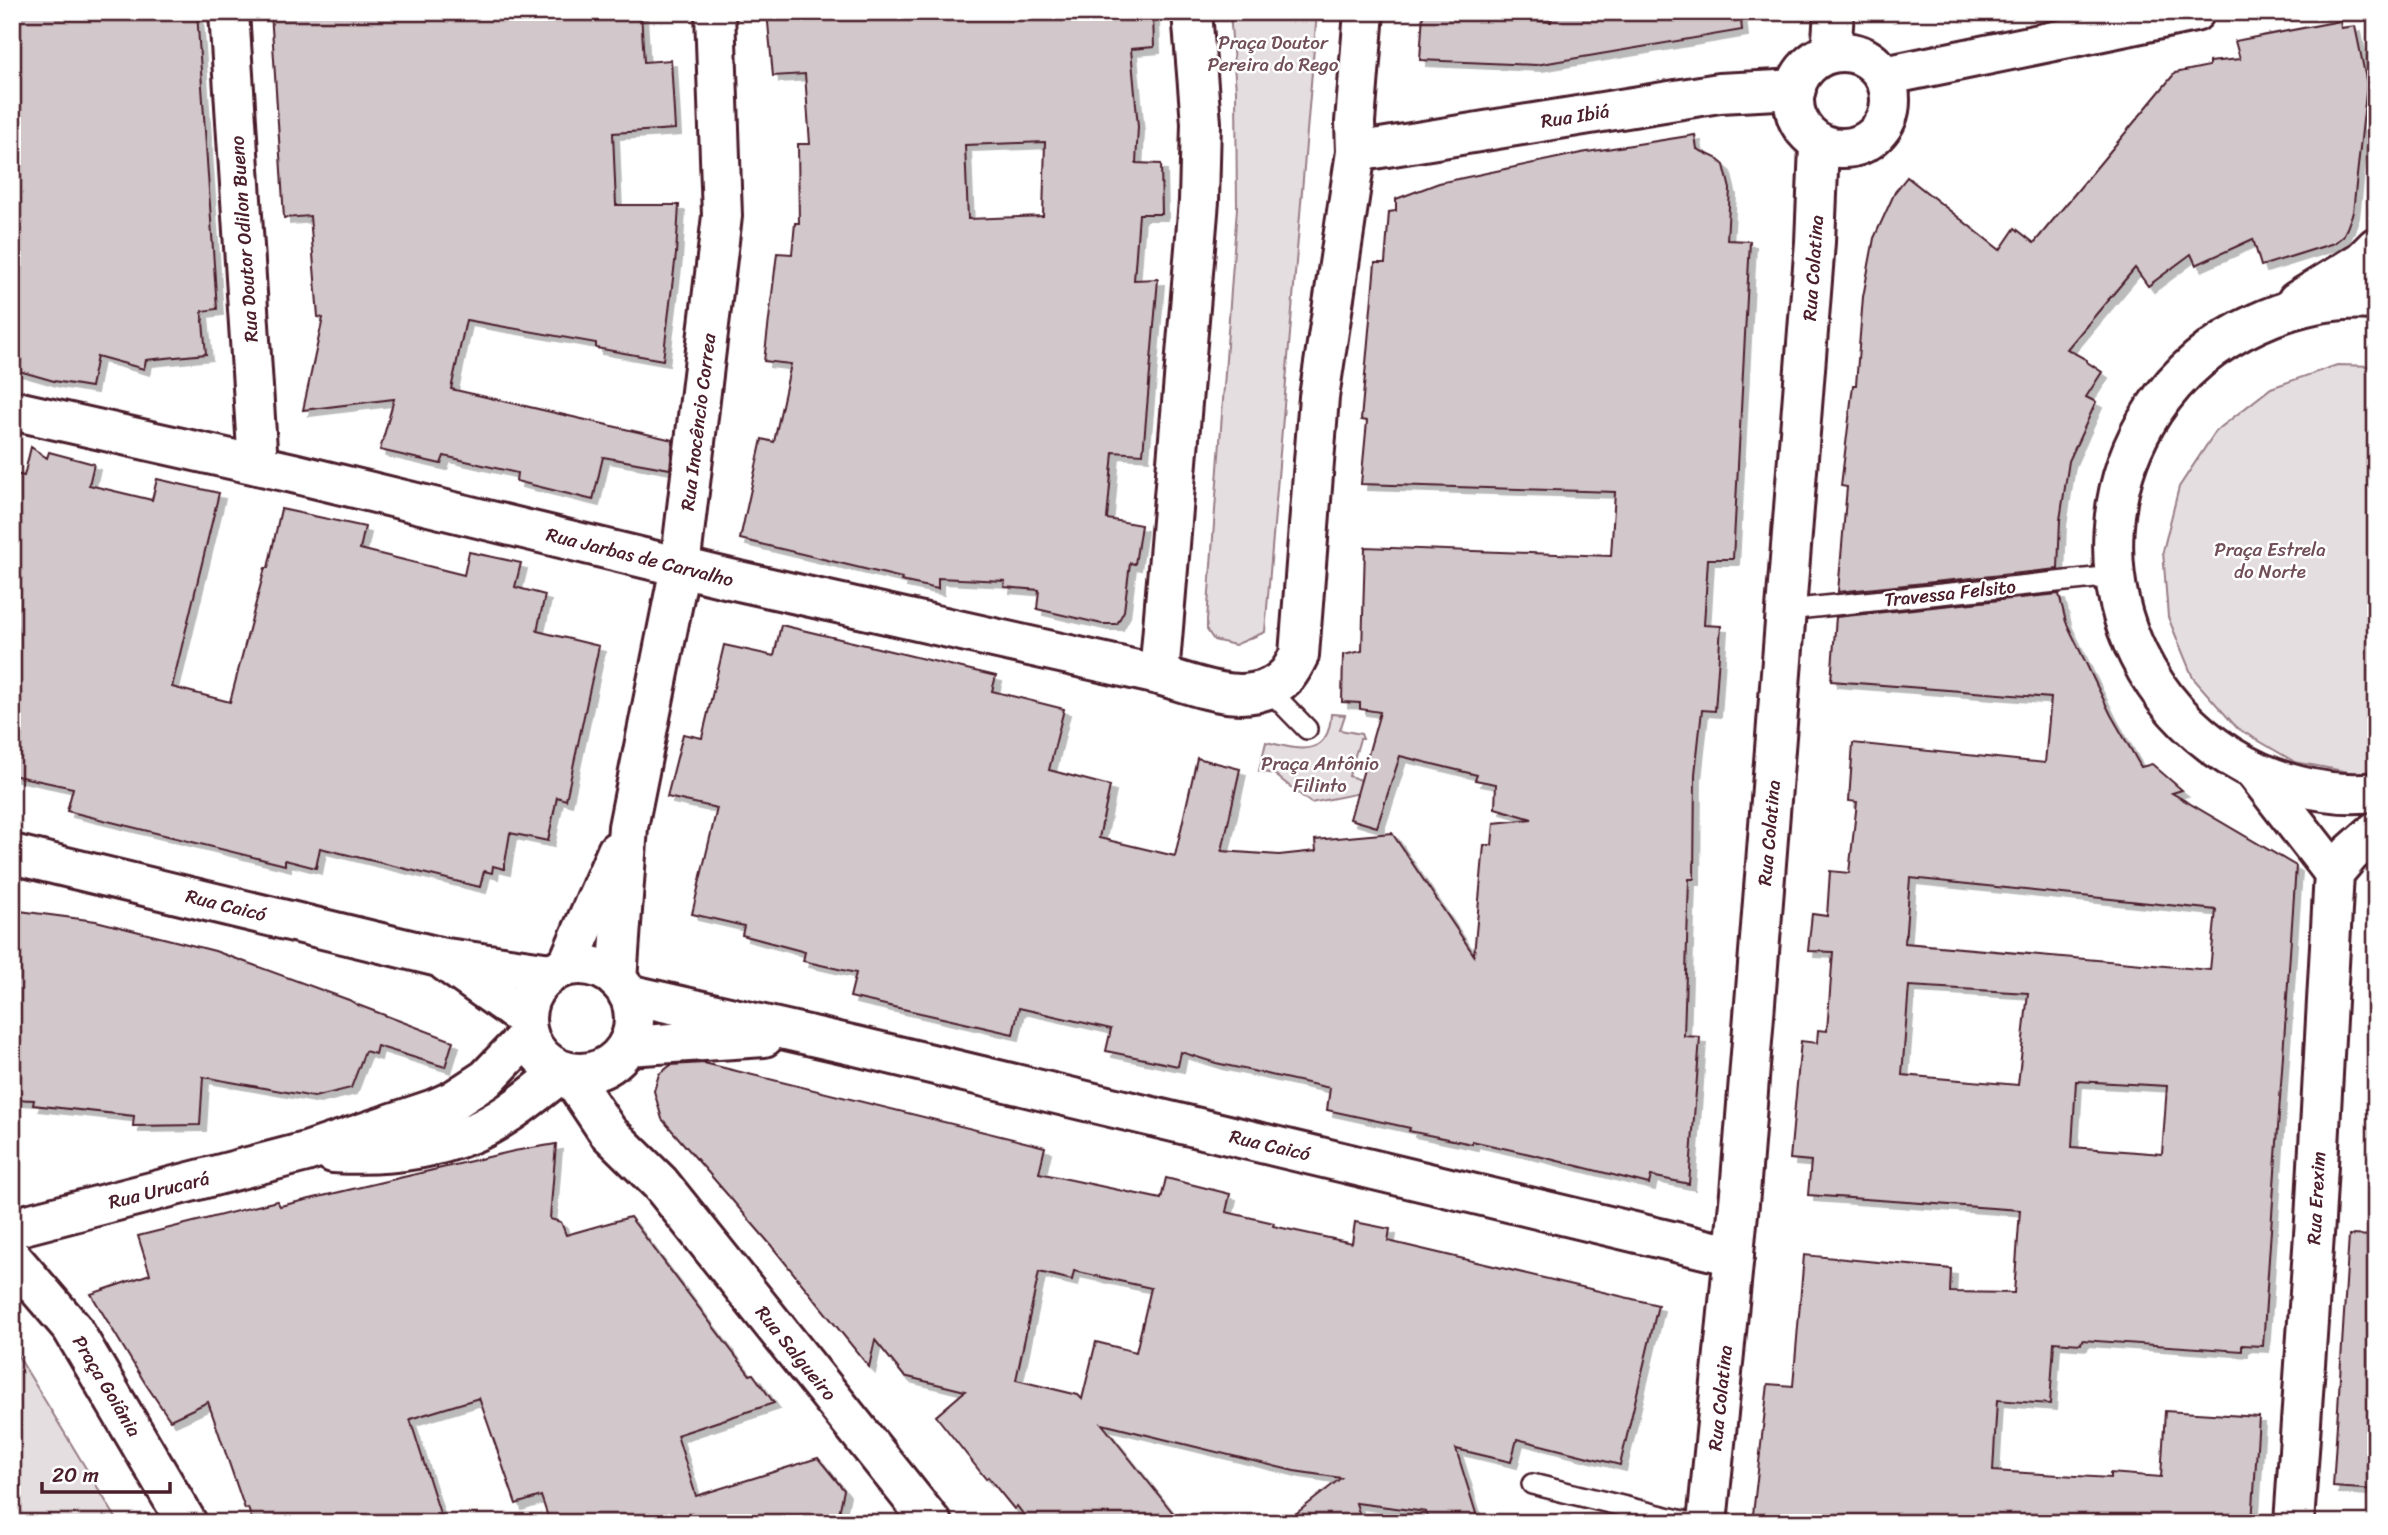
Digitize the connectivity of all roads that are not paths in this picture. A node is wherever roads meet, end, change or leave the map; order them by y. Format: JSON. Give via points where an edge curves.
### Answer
{"nodes":[{"id":1,"x":229,"y":12,"type":"edge"},
{"id":2,"x":715,"y":12,"type":"edge"},
{"id":3,"x":1192,"y":12,"type":"edge"},
{"id":4,"x":1364,"y":12,"type":"edge"},
{"id":5,"x":1834,"y":12,"type":"edge"},
{"id":6,"x":2195,"y":12,"type":"edge"},
{"id":7,"x":1830,"y":53,"type":"junction"},
{"id":8,"x":1884,"y":76,"type":"junction"},
{"id":9,"x":1796,"y":89,"type":"junction"},
{"id":10,"x":1821,"y":144,"type":"junction"},
{"id":11,"x":1356,"y":152,"type":"junction"},
{"id":12,"x":2376,"y":247,"type":"edge"},
{"id":13,"x":2376,"y":300,"type":"edge"},
{"id":14,"x":2270,"y":317,"type":"junction"},
{"id":15,"x":12,"y":410,"type":"edge"},
{"id":16,"x":258,"y":465,"type":"junction"},
{"id":17,"x":680,"y":567,"type":"junction"},
{"id":18,"x":2114,"y":576,"type":"junction"},
{"id":19,"x":1787,"y":610,"type":"junction"},
{"id":20,"x":1159,"y":675,"type":"junction"},
{"id":21,"x":1268,"y":689,"type":"junction"},
{"id":22,"x":1307,"y":729,"type":"dead end"},
{"id":23,"x":2253,"y":769,"type":"junction"},
{"id":24,"x":2376,"y":792,"type":"edge"},
{"id":25,"x":628,"y":827,"type":"junction"},
{"id":26,"x":2376,"y":831,"type":"edge"},
{"id":27,"x":12,"y":854,"type":"edge"},
{"id":28,"x":2334,"y":873,"type":"junction"},
{"id":29,"x":439,"y":957,"type":"junction"},
{"id":30,"x":559,"y":970,"type":"junction"},
{"id":31,"x":623,"y":987,"type":"junction"},
{"id":32,"x":527,"y":1027,"type":"junction"},
{"id":33,"x":806,"y":1035,"type":"junction"},
{"id":34,"x":590,"y":1064,"type":"junction"},
{"id":35,"x":306,"y":1152,"type":"junction"},
{"id":36,"x":12,"y":1228,"type":"edge"},
{"id":37,"x":1734,"y":1256,"type":"junction"},
{"id":38,"x":12,"y":1258,"type":"edge"},
{"id":39,"x":1532,"y":1484,"type":"dead end"},
{"id":40,"x":187,"y":1523,"type":"edge"},
{"id":41,"x":932,"y":1523,"type":"edge"},
{"id":42,"x":1691,"y":1523,"type":"edge"},
{"id":43,"x":1707,"y":1523,"type":"edge"},
{"id":44,"x":2294,"y":1523,"type":"edge"}],
"edges":[{"from":1,"to":16,"type":"street","name":"Rua Doutor Odilon Bueno"},
{"from":2,"to":17,"type":"street","name":"Rua Inocêncio Correa","via":[[722,216]]},
{"from":3,"to":20,"type":"street","via":[[1201,123],[1199,201]]},
{"from":4,"to":11,"type":"street"},
{"from":5,"to":7,"type":"street"},
{"from":6,"to":8,"type":"street"},
{"from":7,"to":8,"type":"street","via":[[1862,56]]},
{"from":7,"to":9,"type":"street","via":[[1804,70]]},
{"from":8,"to":10,"type":"street","via":[[1889,108],[1874,136],[1845,148]]},
{"from":9,"to":10,"type":"street","via":[[1793,99],[1802,129]]},
{"from":9,"to":11,"type":"street","name":"Rua Ibiá","via":[[1719,93]]},
{"from":10,"to":19,"type":"street","name":"Rua Colatina"},
{"from":11,"to":21,"type":"street","via":[[1319,397],[1299,655],[1287,674]]},
{"from":12,"to":14,"type":"street","via":[[2362,261]]},
{"from":13,"to":14,"type":"street","via":[[2316,303]]},
{"from":14,"to":18,"type":"street","via":[[2206,354],[2176,382],[2151,415],[2119,489],[2113,530]]},
{"from":15,"to":16,"type":"street","name":"Rua Jarbas de Carvalho"},
{"from":16,"to":17,"type":"street","name":"Rua Jarbas de Carvalho"},
{"from":17,"to":20,"type":"street","name":"Rua Jarbas de Carvalho"},
{"from":17,"to":25,"type":"street","name":"Rua Inocêncio Correa"},
{"from":18,"to":19,"type":"lane","name":"Travessa Felsito"},
{"from":18,"to":23,"type":"street","via":[[2120,611],[2154,685],[2210,744]]},
{"from":19,"to":37,"type":"street","name":"Rua Colatina"},
{"from":20,"to":21,"type":"street","name":"Rua Jarbas de Carvalho","via":[[1237,695]]},
{"from":21,"to":22,"type":"lane"},
{"from":23,"to":24,"type":"street","via":[[2322,791]]},
{"from":23,"to":28,"type":"street"},
{"from":25,"to":30,"type":"street","name":"Rua Inocêncio Correa"},
{"from":25,"to":31,"type":"street","name":"Rua Inocêncio Correa"},
{"from":26,"to":28,"type":"street"},
{"from":27,"to":29,"type":"street","name":"Rua Caicó"},
{"from":28,"to":44,"type":"street","name":"Rua Erexim"},
{"from":29,"to":30,"type":"street","name":"Rua Caicó"},
{"from":29,"to":32,"type":"street","name":"Rua Caicó"},
{"from":30,"to":31,"type":"street","via":[[585,965],[603,970]]},
{"from":30,"to":32,"type":"street","via":[[538,985],[529,1000]]},
{"from":31,"to":33,"type":"street","name":"Rua Caicó"},
{"from":31,"to":34,"type":"street","via":[[634,1012],[633,1029]]},
{"from":32,"to":34,"type":"street","via":[[536,1051],[549,1063]]},
{"from":32,"to":35,"type":"street","name":"Rua Urucará","via":[[486,1079],[454,1100]]},
{"from":33,"to":34,"type":"street","name":"Rua Caicó"},
{"from":33,"to":37,"type":"street","name":"Rua Caicó"},
{"from":34,"to":35,"type":"street","name":"Rua Urucará","via":[[471,1134],[408,1152]]},
{"from":34,"to":41,"type":"street","name":"Rua Salgueiro","via":[[608,1132],[660,1183]]},
{"from":35,"to":36,"type":"street","name":"Rua Urucará"},
{"from":37,"to":43,"type":"street","name":"Rua Colatina"},
{"from":38,"to":40,"type":"street","name":"Praça Goiânia","via":[[72,1328]]},
{"from":39,"to":42,"type":"lane"}]}
